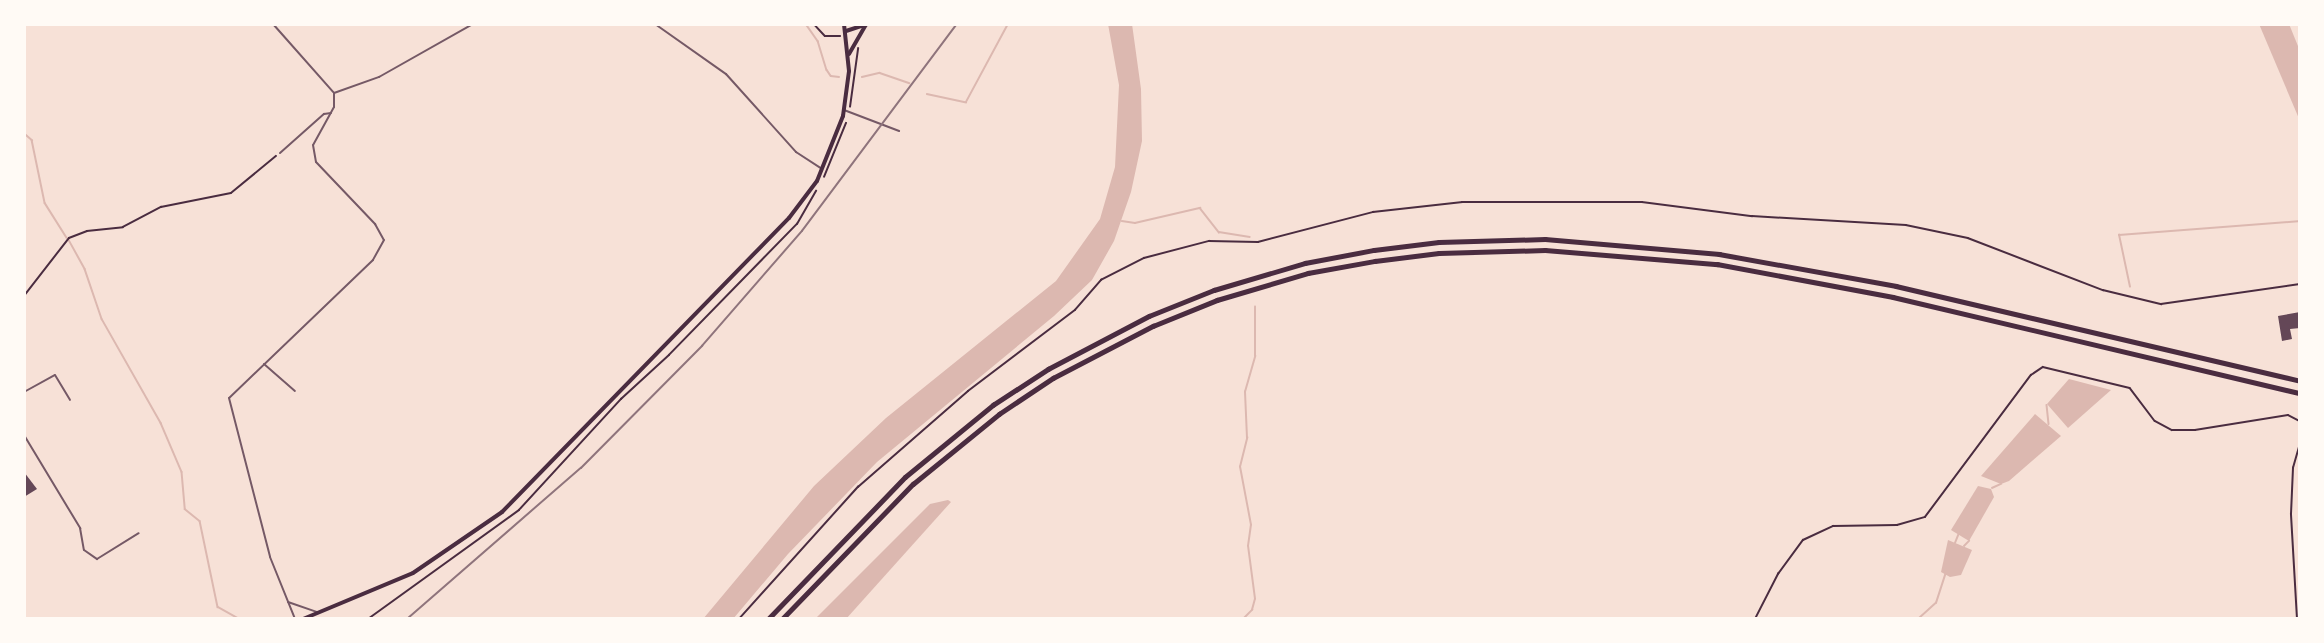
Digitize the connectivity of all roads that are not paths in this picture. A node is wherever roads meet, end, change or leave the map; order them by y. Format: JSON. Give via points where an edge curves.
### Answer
{"nodes":[{"id":1,"x":273,"y":24,"type":"edge"},
{"id":2,"x":473,"y":24,"type":"edge"},
{"id":3,"x":655,"y":24,"type":"edge"},
{"id":4,"x":844,"y":24,"type":"edge"},
{"id":5,"x":867,"y":25,"type":"edge"},
{"id":6,"x":846,"y":31,"type":"junction"},
{"id":7,"x":849,"y":55,"type":"junction"},
{"id":8,"x":334,"y":93,"type":"junction"},
{"id":9,"x":847,"y":110,"type":"junction"},
{"id":10,"x":331,"y":113,"type":"junction"},
{"id":11,"x":899,"y":131,"type":"dead end"},
{"id":12,"x":280,"y":153,"type":"road end"},
{"id":13,"x":823,"y":169,"type":"junction"},
{"id":14,"x":263,"y":363,"type":"junction"},
{"id":15,"x":2300,"y":381,"type":"edge"},
{"id":16,"x":295,"y":391,"type":"dead end"},
{"id":17,"x":24,"y":392,"type":"edge"},
{"id":18,"x":2300,"y":393,"type":"edge"},
{"id":19,"x":70,"y":400,"type":"dead end"},
{"id":20,"x":24,"y":435,"type":"edge"},
{"id":21,"x":139,"y":533,"type":"dead end"},
{"id":22,"x":288,"y":602,"type":"junction"},
{"id":23,"x":321,"y":612,"type":"junction"},
{"id":24,"x":295,"y":619,"type":"edge"},
{"id":25,"x":303,"y":619,"type":"edge"},
{"id":26,"x":768,"y":619,"type":"edge"},
{"id":27,"x":782,"y":619,"type":"edge"}],
"edges":[{"from":1,"to":8,"type":"street"},
{"from":2,"to":8,"type":"street","via":[[379,78]]},
{"from":3,"to":13,"type":"street","via":[[726,74],[796,152]]},
{"from":4,"to":6,"type":"main road"},
{"from":5,"to":6,"type":"main road"},
{"from":5,"to":7,"type":"main road"},
{"from":6,"to":7,"type":"main road"},
{"from":7,"to":9,"type":"main road"},
{"from":8,"to":10,"type":"street"},
{"from":9,"to":11,"type":"street"},
{"from":9,"to":13,"type":"main road"},
{"from":10,"to":12,"type":"street","via":[[324,114]]},
{"from":10,"to":14,"type":"street","via":[[315,141],[314,158],[375,224],[383,244],[373,260]]},
{"from":13,"to":23,"type":"main road","via":[[789,218],[502,512],[413,573]]},
{"from":14,"to":16,"type":"street"},
{"from":14,"to":22,"type":"street","via":[[233,391],[229,401],[270,557]]},
{"from":15,"to":26,"type":"highway","via":[[1896,286],[1719,254],[1545,239],[1439,242],[1374,250],[1305,263],[1214,290],[1149,316],[1048,369],[993,405],[904,477]]},
{"from":17,"to":19,"type":"street","via":[[55,375]]},
{"from":18,"to":27,"type":"highway","via":[[1893,297],[1717,264],[1545,250],[1450,253],[1376,261],[1308,273],[1217,300],[1153,326],[1053,378],[999,414],[913,484]]},
{"from":20,"to":21,"type":"street","via":[[80,528],[84,550],[97,559]]},
{"from":22,"to":23,"type":"street"},
{"from":22,"to":24,"type":"street"},
{"from":23,"to":25,"type":"main road"}]}
